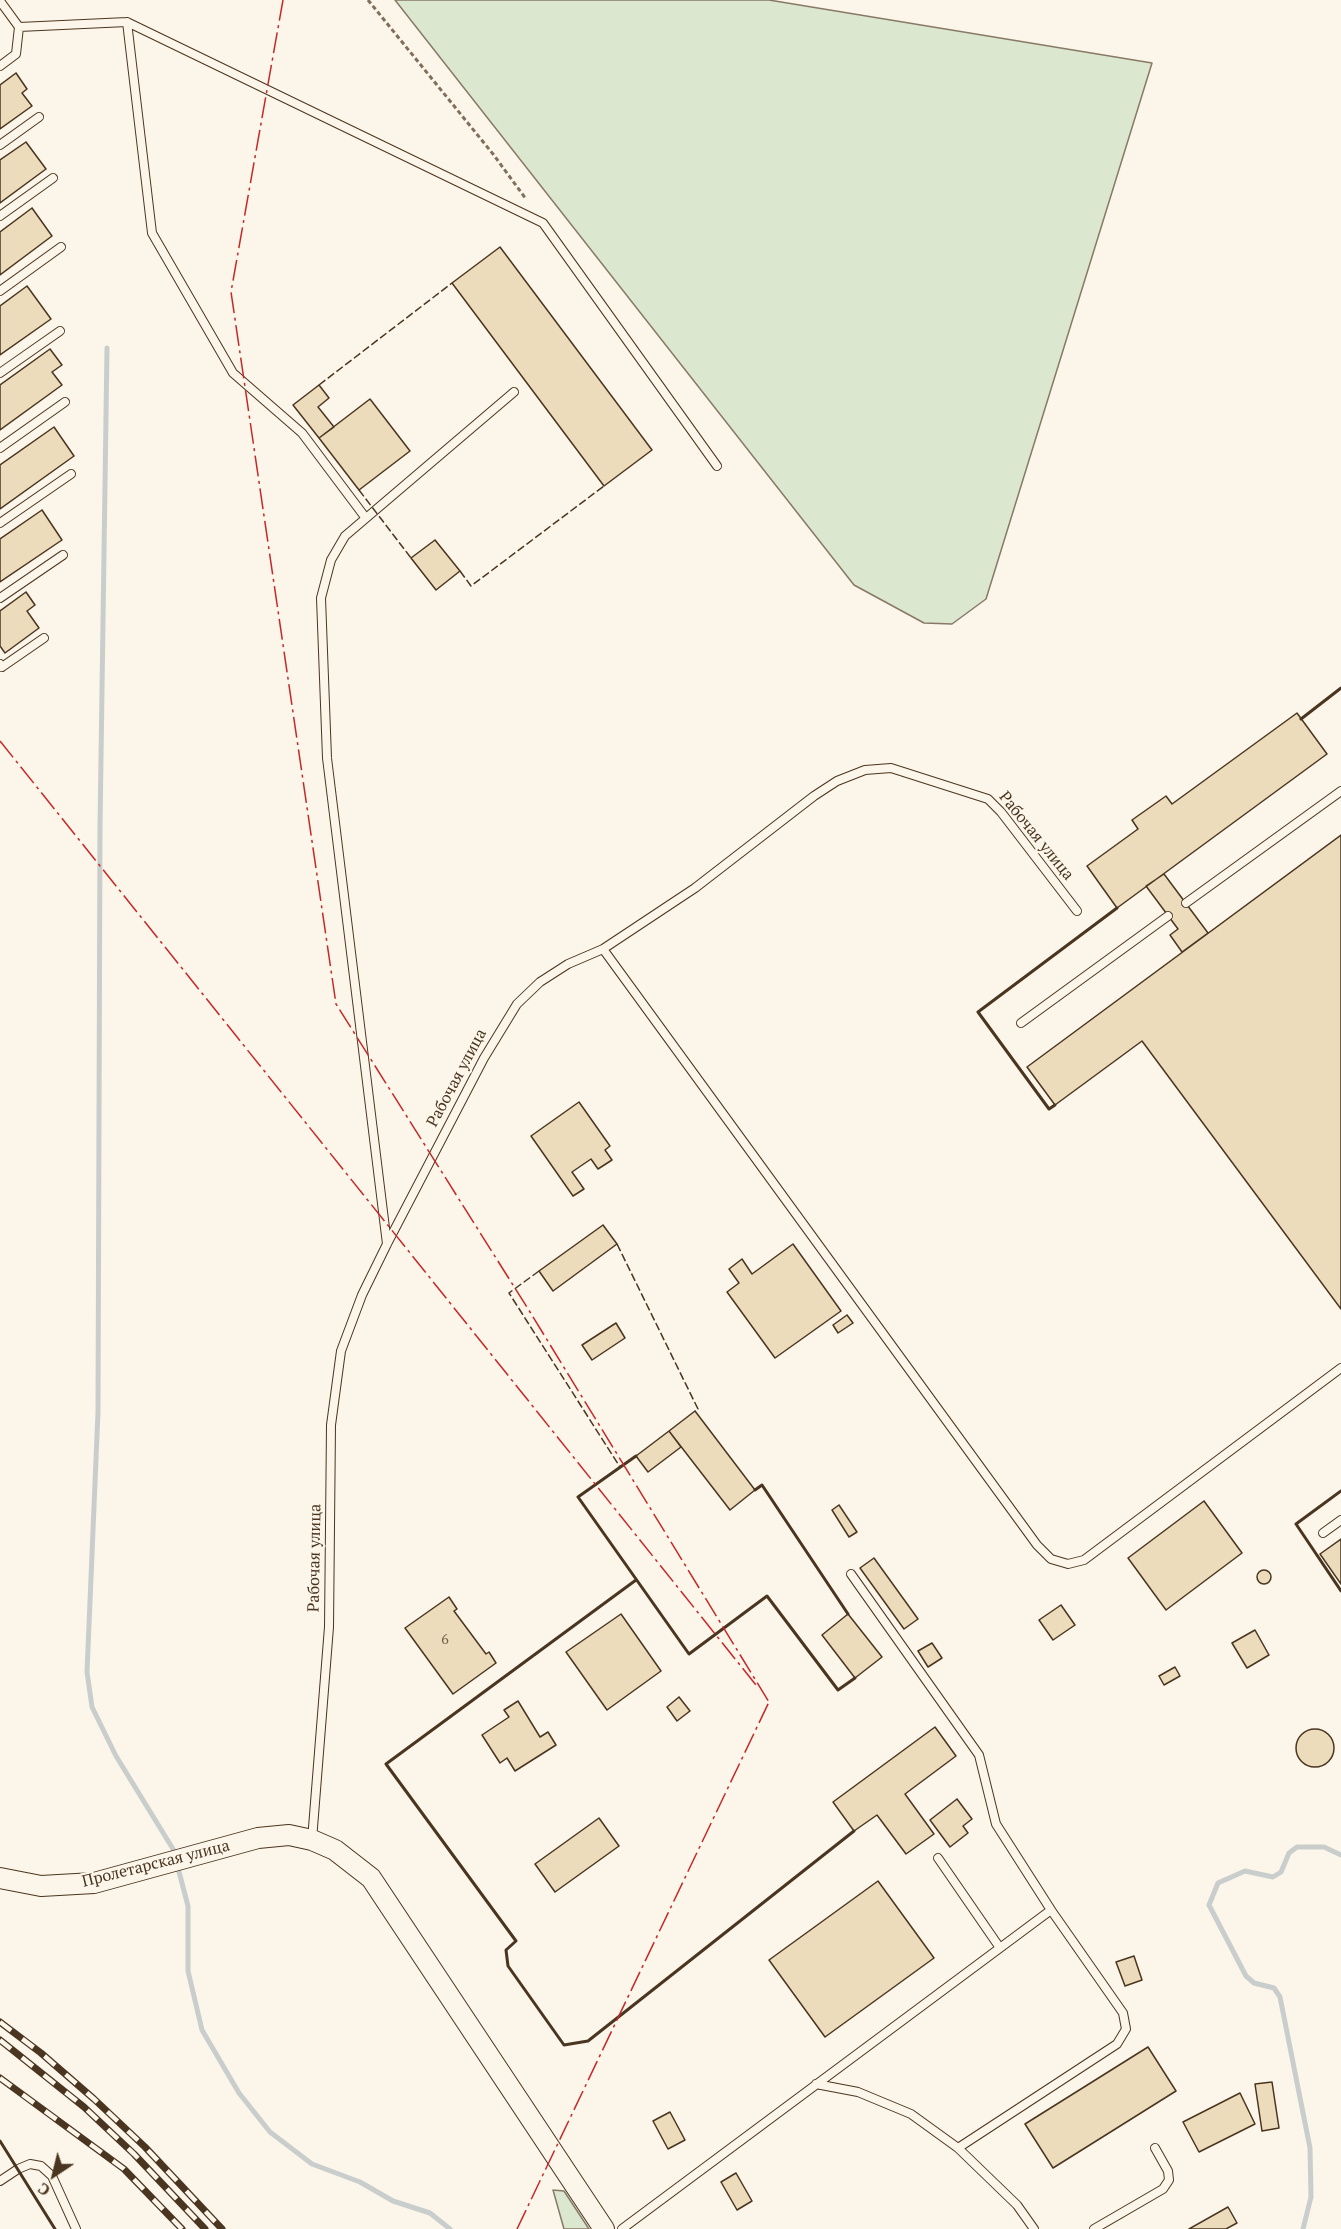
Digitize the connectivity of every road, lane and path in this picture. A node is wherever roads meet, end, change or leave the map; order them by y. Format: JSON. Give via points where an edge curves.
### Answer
{"nodes":[{"id":1,"x":368,"y":0,"type":"edge"},
{"id":2,"x":0,"y":1,"type":"edge"},
{"id":3,"x":127,"y":22,"type":"junction"},
{"id":4,"x":20,"y":27,"type":"junction"},
{"id":5,"x":0,"y":66,"type":"edge"},
{"id":6,"x":39,"y":117,"type":"dead end"},
{"id":7,"x":0,"y":146,"type":"edge"},
{"id":8,"x":53,"y":178,"type":"dead end"},
{"id":9,"x":0,"y":216,"type":"edge"},
{"id":10,"x":543,"y":223,"type":"junction"},
{"id":11,"x":61,"y":248,"type":"dead end"},
{"id":12,"x":0,"y":291,"type":"edge"},
{"id":13,"x":60,"y":331,"type":"dead end"},
{"id":14,"x":0,"y":373,"type":"edge"},
{"id":15,"x":514,"y":392,"type":"dead end"},
{"id":16,"x":65,"y":402,"type":"dead end"},
{"id":17,"x":0,"y":447,"type":"edge"},
{"id":18,"x":717,"y":466,"type":"dead end"},
{"id":19,"x":71,"y":474,"type":"dead end"},
{"id":20,"x":365,"y":517,"type":"junction"},
{"id":21,"x":0,"y":523,"type":"edge"},
{"id":22,"x":63,"y":555,"type":"dead end"},
{"id":23,"x":0,"y":598,"type":"edge"},
{"id":24,"x":44,"y":639,"type":"dead end"},
{"id":25,"x":0,"y":664,"type":"edge"},
{"id":26,"x":1341,"y":791,"type":"edge"},
{"id":27,"x":1186,"y":903,"type":"dead end"},
{"id":28,"x":1077,"y":912,"type":"dead end"},
{"id":29,"x":1168,"y":916,"type":"dead end"},
{"id":30,"x":603,"y":949,"type":"junction"},
{"id":31,"x":1021,"y":1023,"type":"dead end"},
{"id":32,"x":387,"y":1244,"type":"junction"},
{"id":33,"x":1341,"y":1368,"type":"edge"},
{"id":34,"x":1341,"y":1520,"type":"edge"},
{"id":35,"x":1323,"y":1533,"type":"dead end"},
{"id":36,"x":851,"y":1574,"type":"dead end"},
{"id":37,"x":312,"y":1840,"type":"junction"},
{"id":38,"x":938,"y":1858,"type":"dead end"},
{"id":39,"x":0,"y":1878,"type":"edge"},
{"id":40,"x":1052,"y":1910,"type":"junction"},
{"id":41,"x":1000,"y":1948,"type":"junction"},
{"id":42,"x":816,"y":2084,"type":"junction"},
{"id":43,"x":958,"y":2148,"type":"junction"},
{"id":44,"x":1155,"y":2148,"type":"dead end"},
{"id":45,"x":0,"y":2181,"type":"edge"},
{"id":46,"x":76,"y":2229,"type":"edge"},
{"id":47,"x":604,"y":2229,"type":"edge"},
{"id":48,"x":622,"y":2229,"type":"edge"},
{"id":49,"x":1034,"y":2229,"type":"edge"},
{"id":50,"x":1094,"y":2229,"type":"edge"}],
"edges":[{"from":1,"to":10,"type":"path","via":[[493,154]]},
{"from":2,"to":4,"type":"lane"},
{"from":3,"to":4,"type":"lane"},
{"from":3,"to":10,"type":"lane"},
{"from":3,"to":20,"type":"lane","via":[[152,233],[233,373],[302,433]]},
{"from":4,"to":5,"type":"lane","via":[[16,54]]},
{"from":6,"to":7,"type":"lane"},
{"from":8,"to":9,"type":"lane"},
{"from":10,"to":18,"type":"lane"},
{"from":11,"to":12,"type":"lane"},
{"from":13,"to":14,"type":"lane"},
{"from":15,"to":20,"type":"lane"},
{"from":16,"to":17,"type":"lane"},
{"from":19,"to":21,"type":"lane"},
{"from":20,"to":32,"type":"lane","via":[[345,536],[331,560],[321,598],[322,633],[327,758]]},
{"from":22,"to":23,"type":"lane"},
{"from":24,"to":25,"type":"lane","via":[[2,667]]},
{"from":26,"to":27,"type":"lane"},
{"from":28,"to":30,"type":"lane","name":"Рабочая улица","via":[[988,799],[891,768],[865,770],[822,791],[694,888]]},
{"from":29,"to":31,"type":"lane"},
{"from":30,"to":32,"type":"lane","name":"Рабочая улица","via":[[568,964],[540,982],[517,1004]]},
{"from":30,"to":33,"type":"lane","via":[[1051,1559],[1068,1564],[1084,1560]]},
{"from":32,"to":37,"type":"lane","name":"Рабочая улица","via":[[362,1294],[341,1351],[335,1385],[328,1639]]},
{"from":34,"to":35,"type":"lane"},
{"from":36,"to":40,"type":"lane","via":[[978,1755],[996,1824]]},
{"from":37,"to":39,"type":"street","name":"Пролетарская улица","via":[[289,1835],[258,1838],[85,1884],[42,1886]]},
{"from":37,"to":47,"type":"street","name":"Пролетарская улица","via":[[335,1850],[371,1878]]},
{"from":38,"to":41,"type":"lane"},
{"from":40,"to":41,"type":"lane"},
{"from":40,"to":43,"type":"lane","via":[[1123,2013],[1126,2030],[1117,2044]]},
{"from":41,"to":42,"type":"lane"},
{"from":42,"to":43,"type":"lane","via":[[858,2092],[911,2114]]},
{"from":42,"to":48,"type":"lane"},
{"from":43,"to":49,"type":"lane","via":[[1017,2205]]},
{"from":44,"to":50,"type":"lane","via":[[1168,2170],[1169,2180],[1163,2189]]},
{"from":45,"to":46,"type":"lane","via":[[30,2164],[41,2166],[52,2176]]}]}
